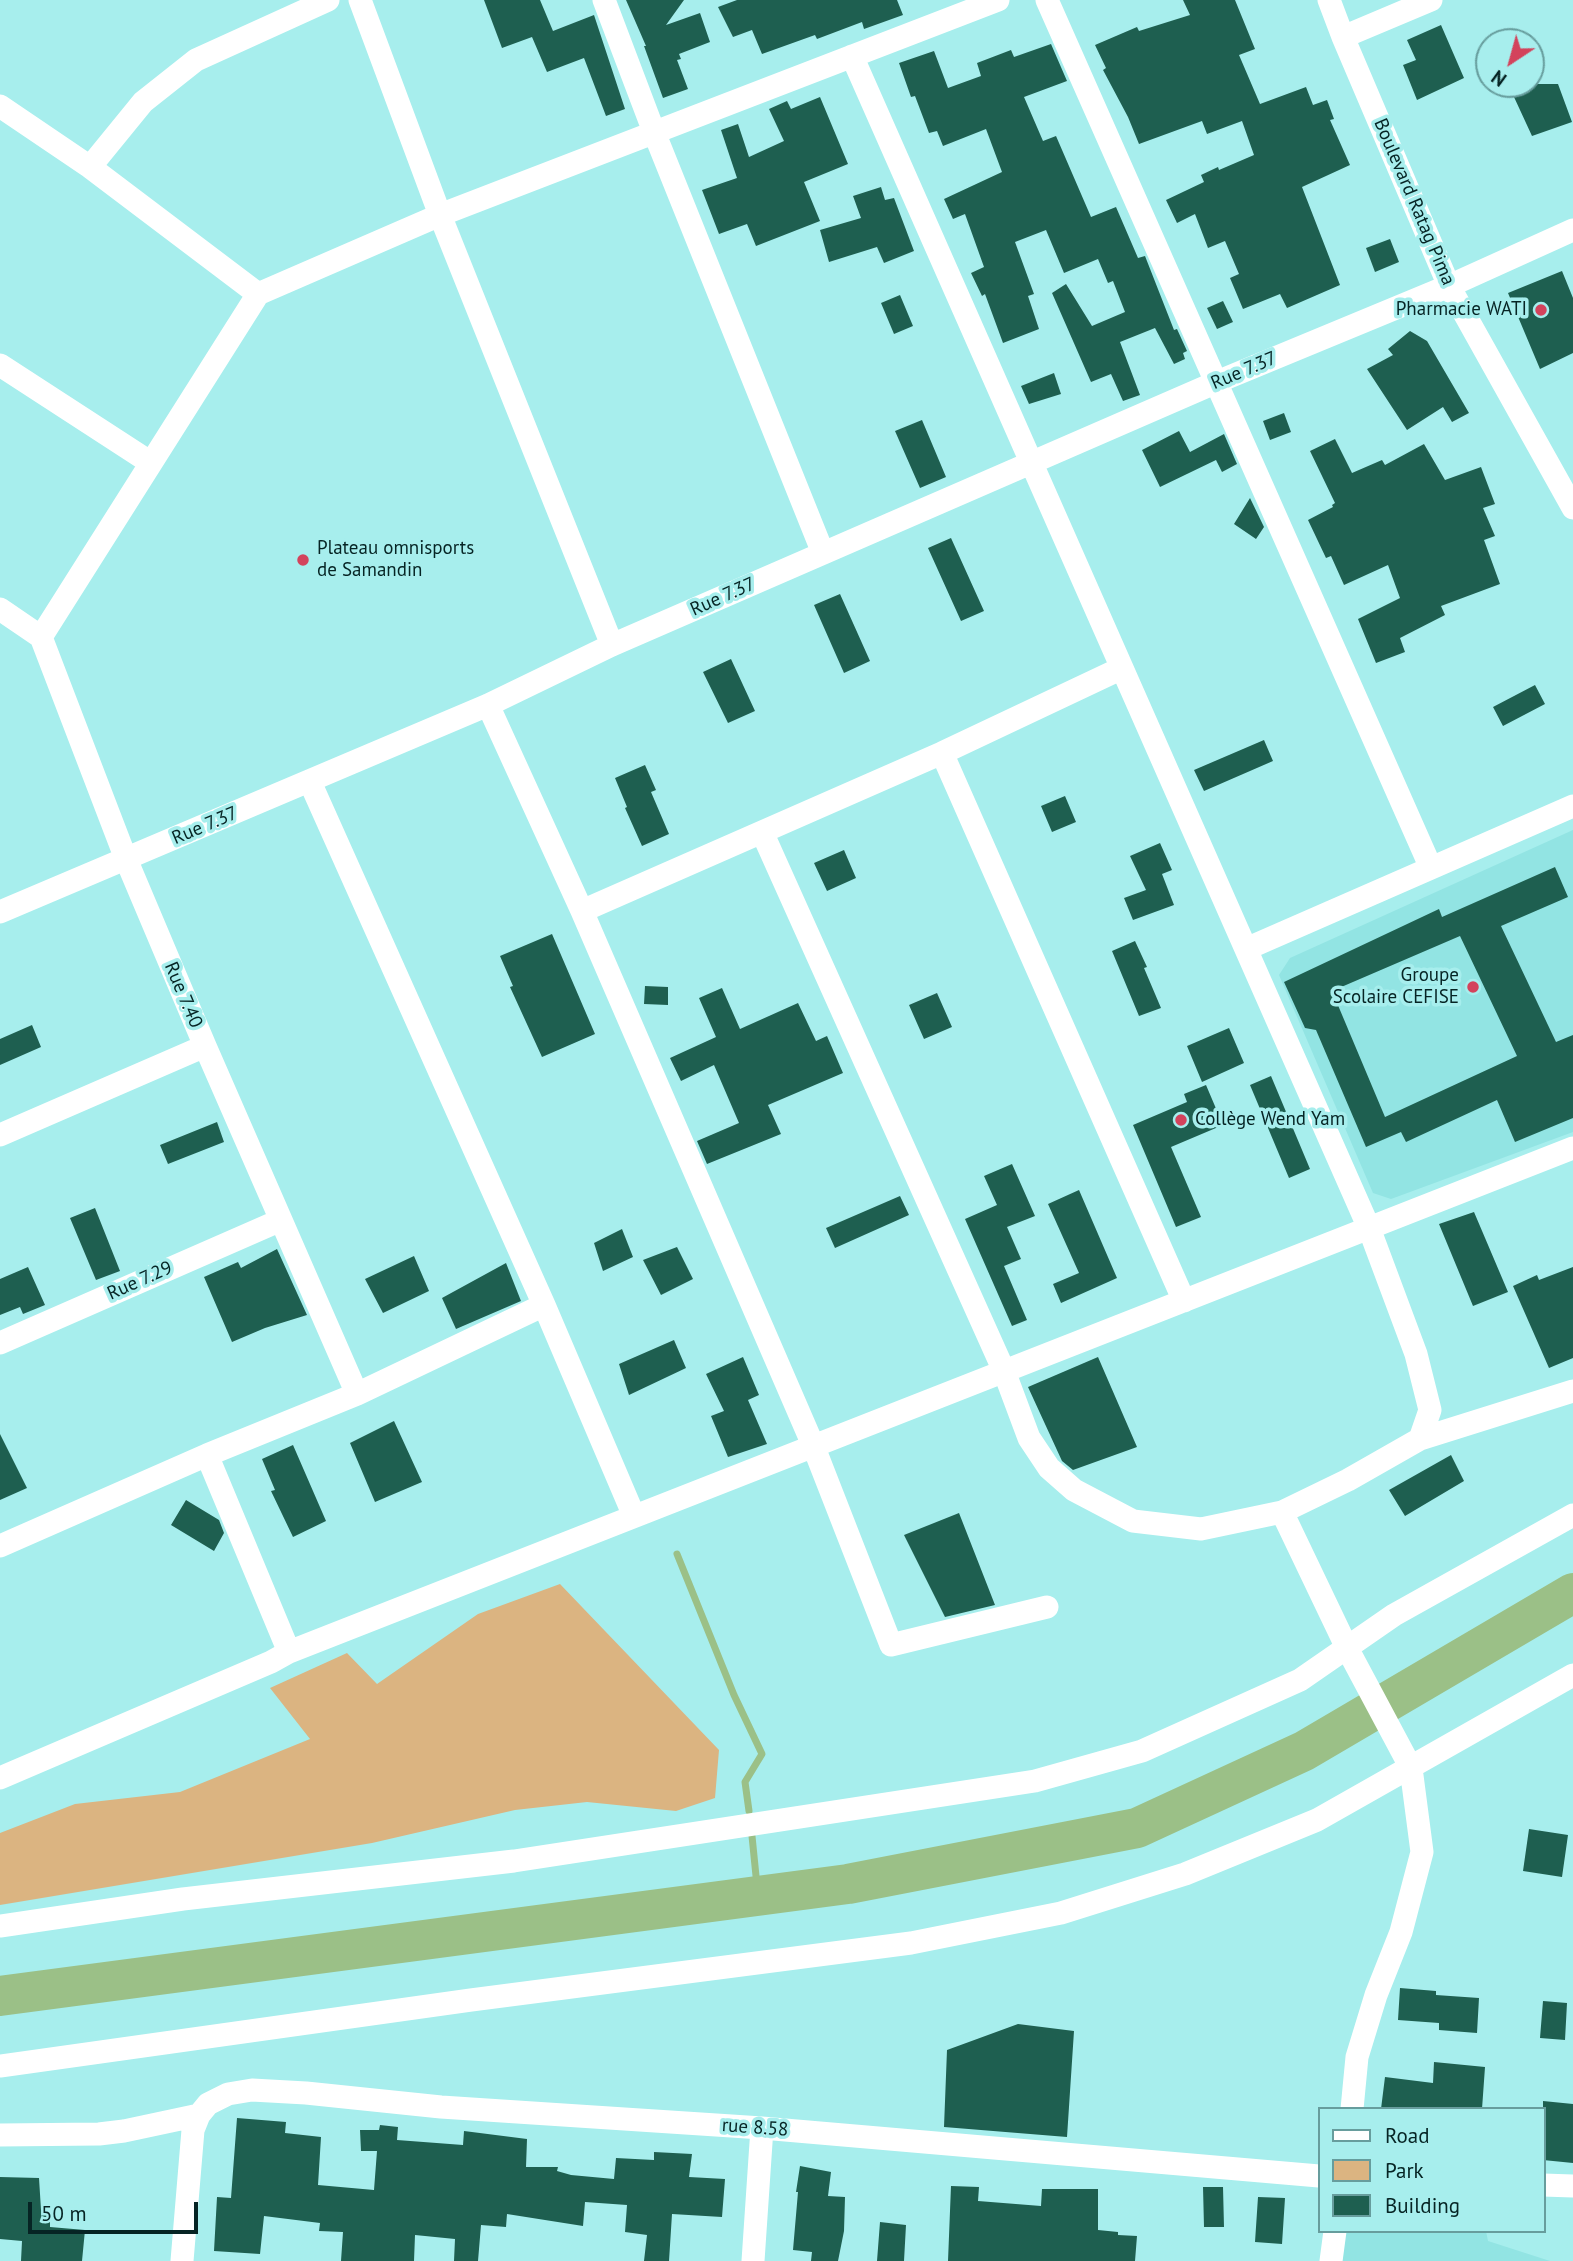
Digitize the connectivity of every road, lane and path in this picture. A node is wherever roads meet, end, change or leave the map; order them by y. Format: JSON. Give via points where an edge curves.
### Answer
{"nodes":[{"id":1,"x":328,"y":0,"type":"edge"},
{"id":2,"x":360,"y":0,"type":"edge"},
{"id":3,"x":604,"y":0,"type":"edge"},
{"id":4,"x":998,"y":0,"type":"edge"},
{"id":5,"x":1048,"y":0,"type":"edge"},
{"id":6,"x":1329,"y":0,"type":"edge"},
{"id":7,"x":1430,"y":0,"type":"edge"},
{"id":8,"x":1343,"y":37,"type":"junction"},
{"id":9,"x":852,"y":56,"type":"junction"},
{"id":10,"x":0,"y":106,"type":"edge"},
{"id":11,"x":654,"y":132,"type":"junction"},
{"id":12,"x":90,"y":167,"type":"junction"},
{"id":13,"x":440,"y":215,"type":"junction"},
{"id":14,"x":1573,"y":230,"type":"edge"},
{"id":15,"x":1449,"y":286,"type":"junction"},
{"id":16,"x":258,"y":293,"type":"junction"},
{"id":17,"x":0,"y":365,"type":"edge"},
{"id":18,"x":1217,"y":382,"type":"junction"},
{"id":19,"x":151,"y":463,"type":"junction"},
{"id":20,"x":1031,"y":463,"type":"junction"},
{"id":21,"x":1572,"y":502,"type":"edge"},
{"id":22,"x":823,"y":553,"type":"junction"},
{"id":23,"x":0,"y":610,"type":"edge"},
{"id":24,"x":41,"y":637,"type":"junction"},
{"id":25,"x":612,"y":645,"type":"junction"},
{"id":26,"x":1122,"y":668,"type":"junction"},
{"id":27,"x":488,"y":705,"type":"junction"},
{"id":28,"x":942,"y":753,"type":"junction"},
{"id":29,"x":310,"y":782,"type":"junction"},
{"id":30,"x":1573,"y":806,"type":"edge"},
{"id":31,"x":762,"y":832,"type":"junction"},
{"id":32,"x":126,"y":859,"type":"junction"},
{"id":33,"x":1431,"y":868,"type":"junction"},
{"id":34,"x":582,"y":911,"type":"junction"},
{"id":35,"x":0,"y":912,"type":"edge"},
{"id":36,"x":1246,"y":948,"type":"junction"},
{"id":37,"x":205,"y":1046,"type":"junction"},
{"id":38,"x":0,"y":1135,"type":"edge"},
{"id":39,"x":1573,"y":1148,"type":"edge"},
{"id":40,"x":281,"y":1220,"type":"junction"},
{"id":41,"x":1369,"y":1228,"type":"junction"},
{"id":42,"x":1184,"y":1301,"type":"junction"},
{"id":43,"x":544,"y":1305,"type":"junction"},
{"id":44,"x":0,"y":1343,"type":"edge"},
{"id":45,"x":1004,"y":1371,"type":"junction"},
{"id":46,"x":1573,"y":1391,"type":"edge"},
{"id":47,"x":357,"y":1394,"type":"junction"},
{"id":48,"x":1420,"y":1438,"type":"junction"},
{"id":49,"x":813,"y":1445,"type":"junction"},
{"id":50,"x":207,"y":1455,"type":"junction"},
{"id":51,"x":1282,"y":1512,"type":"junction"},
{"id":52,"x":1573,"y":1515,"type":"edge"},
{"id":53,"x":634,"y":1516,"type":"junction"},
{"id":54,"x":0,"y":1546,"type":"edge"},
{"id":55,"x":1047,"y":1607,"type":"dead end"},
{"id":56,"x":1347,"y":1648,"type":"junction"},
{"id":57,"x":289,"y":1652,"type":"junction"},
{"id":58,"x":1573,"y":1675,"type":"edge"},
{"id":59,"x":1411,"y":1768,"type":"junction"},
{"id":60,"x":0,"y":1778,"type":"edge"},
{"id":61,"x":0,"y":1926,"type":"edge"},
{"id":62,"x":0,"y":2066,"type":"edge"},
{"id":63,"x":1352,"y":2107,"type":"edge"},
{"id":64,"x":199,"y":2115,"type":"junction"},
{"id":65,"x":762,"y":2128,"type":"junction"},
{"id":66,"x":0,"y":2135,"type":"edge"},
{"id":67,"x":1318,"y":2176,"type":"edge"},
{"id":68,"x":1545,"y":2185,"type":"edge"},
{"id":69,"x":1573,"y":2186,"type":"edge"},
{"id":70,"x":1335,"y":2233,"type":"edge"},
{"id":71,"x":181,"y":2261,"type":"edge"},
{"id":72,"x":753,"y":2261,"type":"edge"},
{"id":73,"x":1331,"y":2261,"type":"edge"}],
"edges":[{"from":1,"to":12,"type":"street","via":[[196,60],[143,102]]},
{"from":2,"to":13,"type":"street"},
{"from":3,"to":11,"type":"street"},
{"from":4,"to":9,"type":"street"},
{"from":5,"to":18,"type":"street"},
{"from":6,"to":8,"type":"street","name":"Boulevard Ratag Pima"},
{"from":7,"to":8,"type":"street"},
{"from":8,"to":15,"type":"street","name":"Boulevard Ratag Pima"},
{"from":9,"to":11,"type":"street"},
{"from":9,"to":20,"type":"street"},
{"from":10,"to":12,"type":"street"},
{"from":11,"to":13,"type":"street"},
{"from":11,"to":22,"type":"street"},
{"from":12,"to":16,"type":"street"},
{"from":13,"to":16,"type":"street"},
{"from":13,"to":25,"type":"street"},
{"from":14,"to":15,"type":"street","name":"Rue 7.37"},
{"from":15,"to":18,"type":"street","name":"Rue 7.37"},
{"from":15,"to":21,"type":"street","name":"Boulevard Ratag Pima"},
{"from":16,"to":19,"type":"street"},
{"from":17,"to":19,"type":"street"},
{"from":18,"to":20,"type":"street","name":"Rue 7.37"},
{"from":18,"to":33,"type":"street"},
{"from":19,"to":24,"type":"street"},
{"from":20,"to":22,"type":"street","name":"Rue 7.37"},
{"from":20,"to":26,"type":"street"},
{"from":22,"to":25,"type":"street","name":"Rue 7.37"},
{"from":23,"to":24,"type":"street"},
{"from":24,"to":32,"type":"street","name":"Rue 7.40"},
{"from":25,"to":27,"type":"street","name":"Rue 7.37"},
{"from":26,"to":28,"type":"street"},
{"from":26,"to":36,"type":"street"},
{"from":27,"to":29,"type":"street","name":"Rue 7.37"},
{"from":27,"to":34,"type":"street"},
{"from":28,"to":31,"type":"street"},
{"from":28,"to":42,"type":"street"},
{"from":29,"to":32,"type":"street","name":"Rue 7.37"},
{"from":29,"to":43,"type":"street"},
{"from":30,"to":33,"type":"street"},
{"from":31,"to":34,"type":"street"},
{"from":31,"to":45,"type":"street"},
{"from":32,"to":35,"type":"street","name":"Rue 7.37"},
{"from":32,"to":37,"type":"street","name":"Rue 7.40"},
{"from":33,"to":36,"type":"street"},
{"from":34,"to":49,"type":"street"},
{"from":36,"to":41,"type":"street"},
{"from":37,"to":38,"type":"street"},
{"from":37,"to":40,"type":"street","name":"Rue 7.40"},
{"from":39,"to":41,"type":"street"},
{"from":40,"to":44,"type":"street","name":"Rue 7.29"},
{"from":40,"to":47,"type":"street","name":"Rue 7.40"},
{"from":41,"to":42,"type":"street"},
{"from":41,"to":48,"type":"street","via":[[1422,1377],[1430,1410]]},
{"from":42,"to":45,"type":"street"},
{"from":43,"to":47,"type":"street"},
{"from":43,"to":53,"type":"street"},
{"from":45,"to":49,"type":"street"},
{"from":45,"to":51,"type":"street","via":[[1029,1438],[1049,1468],[1074,1490],[1133,1521],[1201,1528]]},
{"from":46,"to":48,"type":"street"},
{"from":47,"to":50,"type":"street"},
{"from":48,"to":51,"type":"street"},
{"from":49,"to":53,"type":"street"},
{"from":49,"to":55,"type":"street","via":[[891,1645]]},
{"from":50,"to":54,"type":"street"},
{"from":50,"to":57,"type":"street"},
{"from":51,"to":56,"type":"street"},
{"from":52,"to":56,"type":"street","via":[[1394,1615]]},
{"from":53,"to":57,"type":"street"},
{"from":56,"to":59,"type":"street"},
{"from":56,"to":61,"type":"street","via":[[1300,1681],[1142,1751],[1035,1781],[514,1861],[183,1899]]},
{"from":57,"to":60,"type":"street"},
{"from":58,"to":59,"type":"street"},
{"from":59,"to":62,"type":"street","via":[[1317,1819],[1185,1874],[1060,1913],[911,1943]]},
{"from":59,"to":63,"type":"street","via":[[1422,1852],[1401,1932],[1357,2057]]},
{"from":64,"to":65,"type":"street","name":"rue 8.58","via":[[208,2104],[228,2094],[252,2090]]},
{"from":64,"to":66,"type":"street","via":[[124,2132]]},
{"from":64,"to":71,"type":"street","via":[[193,2130]]},
{"from":65,"to":67,"type":"street","name":"rue 8.58"},
{"from":65,"to":72,"type":"street"},
{"from":68,"to":69,"type":"street"},
{"from":70,"to":73,"type":"street"}]}
